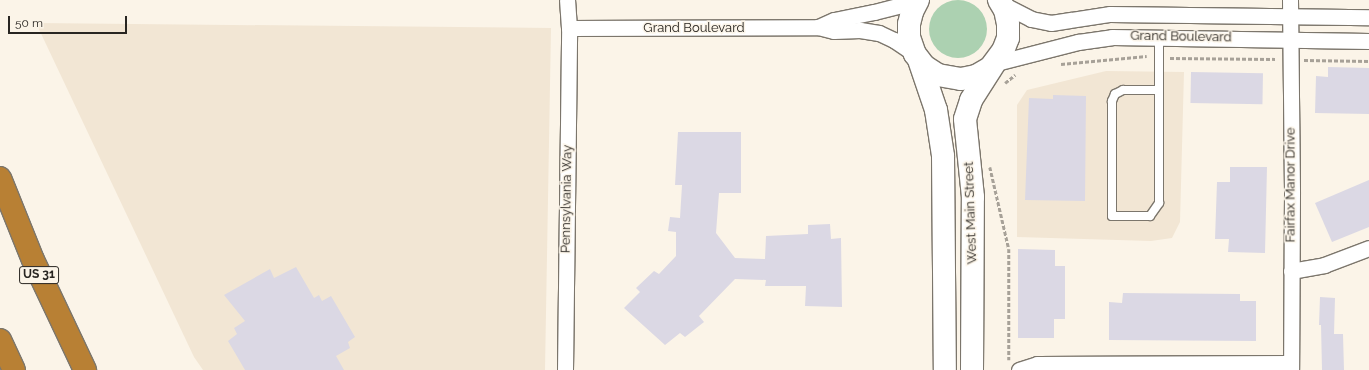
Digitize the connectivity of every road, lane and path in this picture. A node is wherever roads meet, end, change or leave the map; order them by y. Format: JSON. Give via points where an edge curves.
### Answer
{"nodes":[{"id":1,"x":568,"y":0,"type":"edge"},
{"id":2,"x":918,"y":0,"type":"edge"},
{"id":3,"x":1290,"y":0,"type":"edge"},
{"id":4,"x":1000,"y":1,"type":"edge"},
{"id":5,"x":1289,"y":16,"type":"junction"},
{"id":6,"x":1369,"y":17,"type":"edge"},
{"id":7,"x":818,"y":27,"type":"junction"},
{"id":8,"x":569,"y":28,"type":"junction"},
{"id":9,"x":1159,"y":36,"type":"junction"},
{"id":10,"x":1289,"y":39,"type":"junction"},
{"id":11,"x":1369,"y":41,"type":"edge"},
{"id":12,"x":917,"y":57,"type":"junction"},
{"id":13,"x":1159,"y":57,"type":"junction"},
{"id":14,"x":1289,"y":59,"type":"junction"},
{"id":15,"x":1369,"y":61,"type":"edge"},
{"id":16,"x":995,"y":64,"type":"junction"},
{"id":17,"x":1058,"y":64,"type":"dead end"},
{"id":18,"x":1018,"y":74,"type":"dead end"},
{"id":19,"x":1003,"y":85,"type":"dead end"},
{"id":20,"x":1158,"y":90,"type":"junction"},
{"id":21,"x":990,"y":165,"type":"dead end"},
{"id":22,"x":0,"y":178,"type":"edge"},
{"id":23,"x":1369,"y":248,"type":"edge"},
{"id":24,"x":1291,"y":271,"type":"junction"},
{"id":25,"x":0,"y":340,"type":"edge"},
{"id":26,"x":1291,"y":366,"type":"edge"},
{"id":27,"x":1014,"y":368,"type":"edge"},
{"id":28,"x":14,"y":370,"type":"edge"},
{"id":29,"x":85,"y":370,"type":"edge"},
{"id":30,"x":565,"y":370,"type":"edge"},
{"id":31,"x":946,"y":370,"type":"edge"},
{"id":32,"x":972,"y":370,"type":"edge"}],
"edges":[{"from":1,"to":8,"type":"street","name":"Pennsylvania Way"},
{"from":2,"to":7,"type":"street","name":"Grand Boulevard","via":[[834,20]]},
{"from":2,"to":12,"type":"main road","name":"West Main Street","via":[[909,24],[909,37]]},
{"from":3,"to":5,"type":"street","name":"Fairfax Manor Drive"},
{"from":4,"to":5,"type":"street","name":"Grand Boulevard","via":[[1031,19],[1051,23],[1110,14]]},
{"from":4,"to":16,"type":"main road","name":"West Main Street","via":[[1008,24],[1008,38],[1004,51]]},
{"from":5,"to":6,"type":"street","name":"Grand Boulevard"},
{"from":5,"to":10,"type":"street","name":"Fairfax Manor Drive"},
{"from":7,"to":8,"type":"street","name":"Grand Boulevard"},
{"from":7,"to":12,"type":"street","name":"Grand Boulevard","via":[[834,31],[860,30],[879,33],[894,40]]},
{"from":8,"to":30,"type":"street","name":"Pennsylvania Way"},
{"from":9,"to":10,"type":"street","name":"Grand Boulevard"},
{"from":9,"to":13,"type":"lane"},
{"from":9,"to":16,"type":"street","name":"Grand Boulevard","via":[[1098,39],[1039,51]]},
{"from":10,"to":11,"type":"street","name":"Grand Boulevard"},
{"from":10,"to":14,"type":"street","name":"Fairfax Manor Drive"},
{"from":12,"to":16,"type":"main road","via":[[938,75],[953,79],[976,76]]},
{"from":12,"to":31,"type":"main road","name":"West Main Street","via":[[936,110],[942,148]]},
{"from":13,"to":14,"type":"path"},
{"from":13,"to":17,"type":"path","via":[[1137,56]]},
{"from":13,"to":20,"type":"lane"},
{"from":14,"to":15,"type":"path"},
{"from":14,"to":24,"type":"street","name":"Fairfax Manor Drive"},
{"from":16,"to":32,"type":"main road","name":"West Main Street","via":[[970,100],[965,118],[972,191]]},
{"from":18,"to":19,"type":"path"},
{"from":20,"to":20,"type":"lane","via":[[1158,204],[1150,216],[1112,216],[1112,101],[1115,94],[1123,90]]},
{"from":21,"to":27,"type":"path","via":[[1009,249]]},
{"from":22,"to":29,"type":"highway","number":"US 31","via":[[39,275]]},
{"from":23,"to":24,"type":"street","via":[[1324,265]]},
{"from":24,"to":26,"type":"street","name":"Fairfax Manor Drive"},
{"from":25,"to":28,"type":"highway"},
{"from":26,"to":27,"type":"street","via":[[1037,364]]}]}
